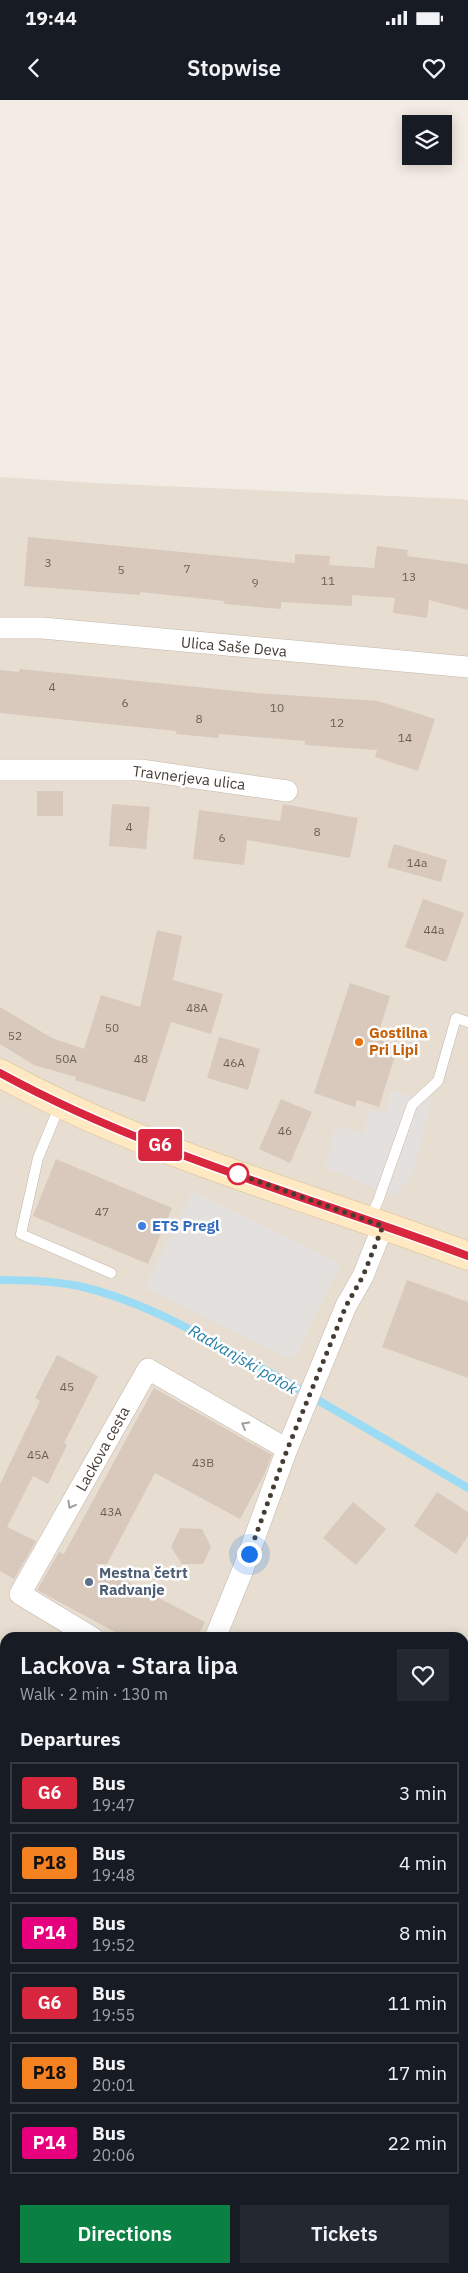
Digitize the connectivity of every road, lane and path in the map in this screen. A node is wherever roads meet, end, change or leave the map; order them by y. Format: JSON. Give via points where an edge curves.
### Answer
{"nodes":[{"id":1,"x":0,"y":628,"type":"edge"},
{"id":2,"x":468,"y":667,"type":"edge"},
{"id":3,"x":0,"y":770,"type":"edge"},
{"id":4,"x":287,"y":791,"type":"dead end"},
{"id":5,"x":468,"y":1022,"type":"edge"},
{"id":6,"x":0,"y":1073,"type":"edge"},
{"id":7,"x":60,"y":1104,"type":"junction"},
{"id":8,"x":376,"y":1224,"type":"junction"},
{"id":9,"x":468,"y":1256,"type":"edge"},
{"id":10,"x":111,"y":1272,"type":"dead end"},
{"id":11,"x":287,"y":1450,"type":"junction"},
{"id":12,"x":83,"y":1632,"type":"edge"},
{"id":13,"x":218,"y":1632,"type":"edge"}],
"edges":[{"from":1,"to":2,"type":"street","name":"Ulica Saše Deva","via":[[42,628]]},
{"from":3,"to":4,"type":"street","name":"Travnerjeva ulica","via":[[141,770]]},
{"from":5,"to":8,"type":"lane","via":[[456,1018],[438,1081],[412,1105],[378,1201]]},
{"from":6,"to":7,"type":"street"},
{"from":7,"to":8,"type":"street","via":[[128,1133]]},
{"from":7,"to":10,"type":"lane","via":[[38,1158],[21,1234]]},
{"from":8,"to":9,"type":"street"},
{"from":8,"to":11,"type":"street","via":[[363,1276],[346,1306]]},
{"from":11,"to":12,"type":"street","name":"Lackova cesta","one_way":true,"via":[[148,1369],[20,1594]]},
{"from":11,"to":13,"type":"street"}]}
